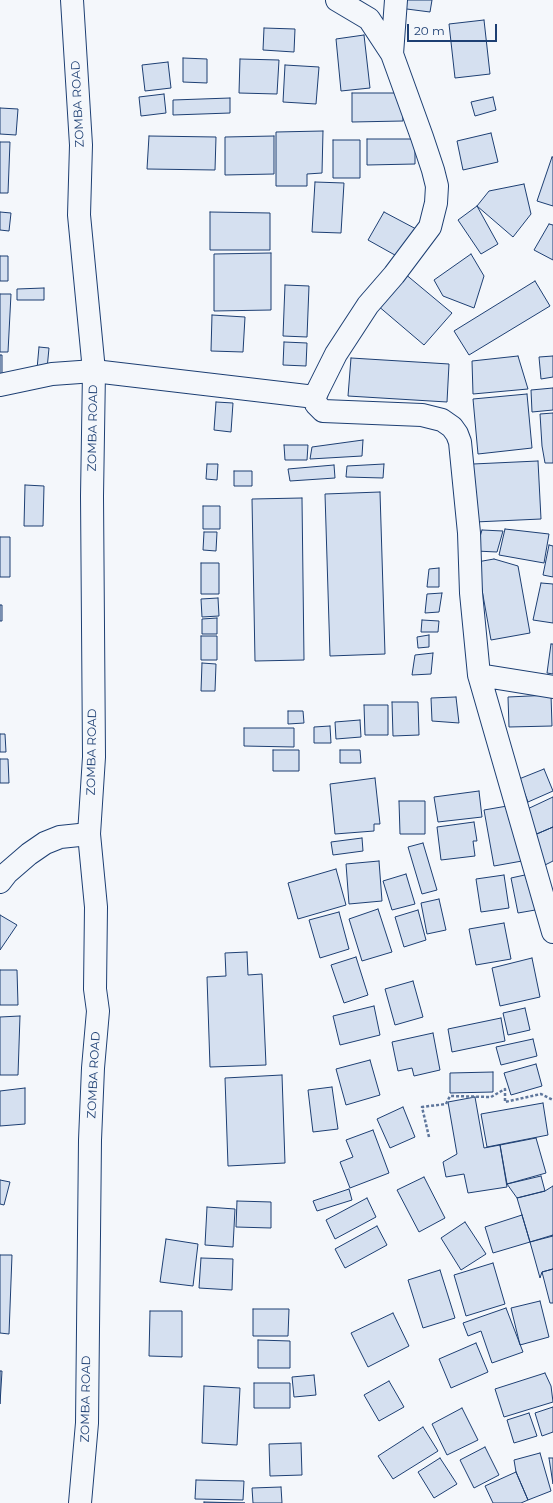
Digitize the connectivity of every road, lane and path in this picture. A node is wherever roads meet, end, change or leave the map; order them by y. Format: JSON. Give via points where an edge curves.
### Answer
{"nodes":[{"id":1,"x":72,"y":0,"type":"edge"},
{"id":2,"x":337,"y":0,"type":"edge"},
{"id":3,"x":396,"y":0,"type":"edge"},
{"id":4,"x":392,"y":54,"type":"junction"},
{"id":5,"x":94,"y":371,"type":"junction"},
{"id":6,"x":0,"y":385,"type":"edge"},
{"id":7,"x":315,"y":397,"type":"junction"},
{"id":8,"x":479,"y":675,"type":"junction"},
{"id":9,"x":553,"y":687,"type":"edge"},
{"id":10,"x":89,"y":834,"type":"junction"},
{"id":11,"x":0,"y":882,"type":"edge"},
{"id":12,"x":553,"y":932,"type":"edge"},
{"id":13,"x":553,"y":1100,"type":"edge"},
{"id":14,"x":429,"y":1137,"type":"dead end"},
{"id":15,"x":80,"y":1503,"type":"edge"}],
"edges":[{"from":1,"to":5,"type":"main road","name":"ZOMBA ROAD","via":[[81,145],[79,214]]},
{"from":2,"to":4,"type":"main road","via":[[369,19]]},
{"from":3,"to":4,"type":"main road"},
{"from":4,"to":7,"type":"main road","via":[[433,170],[437,186],[436,203],[430,227],[368,305],[336,354]]},
{"from":5,"to":6,"type":"main road","via":[[52,374]]},
{"from":5,"to":7,"type":"main road"},
{"from":5,"to":10,"type":"main road","name":"ZOMBA ROAD","via":[[94,757]]},
{"from":7,"to":8,"type":"main road","via":[[316,404],[323,411],[422,415],[442,420],[457,434],[460,442],[468,526]]},
{"from":8,"to":9,"type":"main road"},
{"from":8,"to":12,"type":"main road"},
{"from":10,"to":11,"type":"main road","via":[[60,837],[45,843],[7,873]]},
{"from":10,"to":15,"type":"main road","name":"ZOMBA ROAD","via":[[96,907],[95,989],[98,1011],[90,1140],[87,1423]]},
{"from":13,"to":14,"type":"path","via":[[541,1094],[505,1102],[505,1089],[491,1098],[450,1096],[446,1104],[422,1108]]}]}
